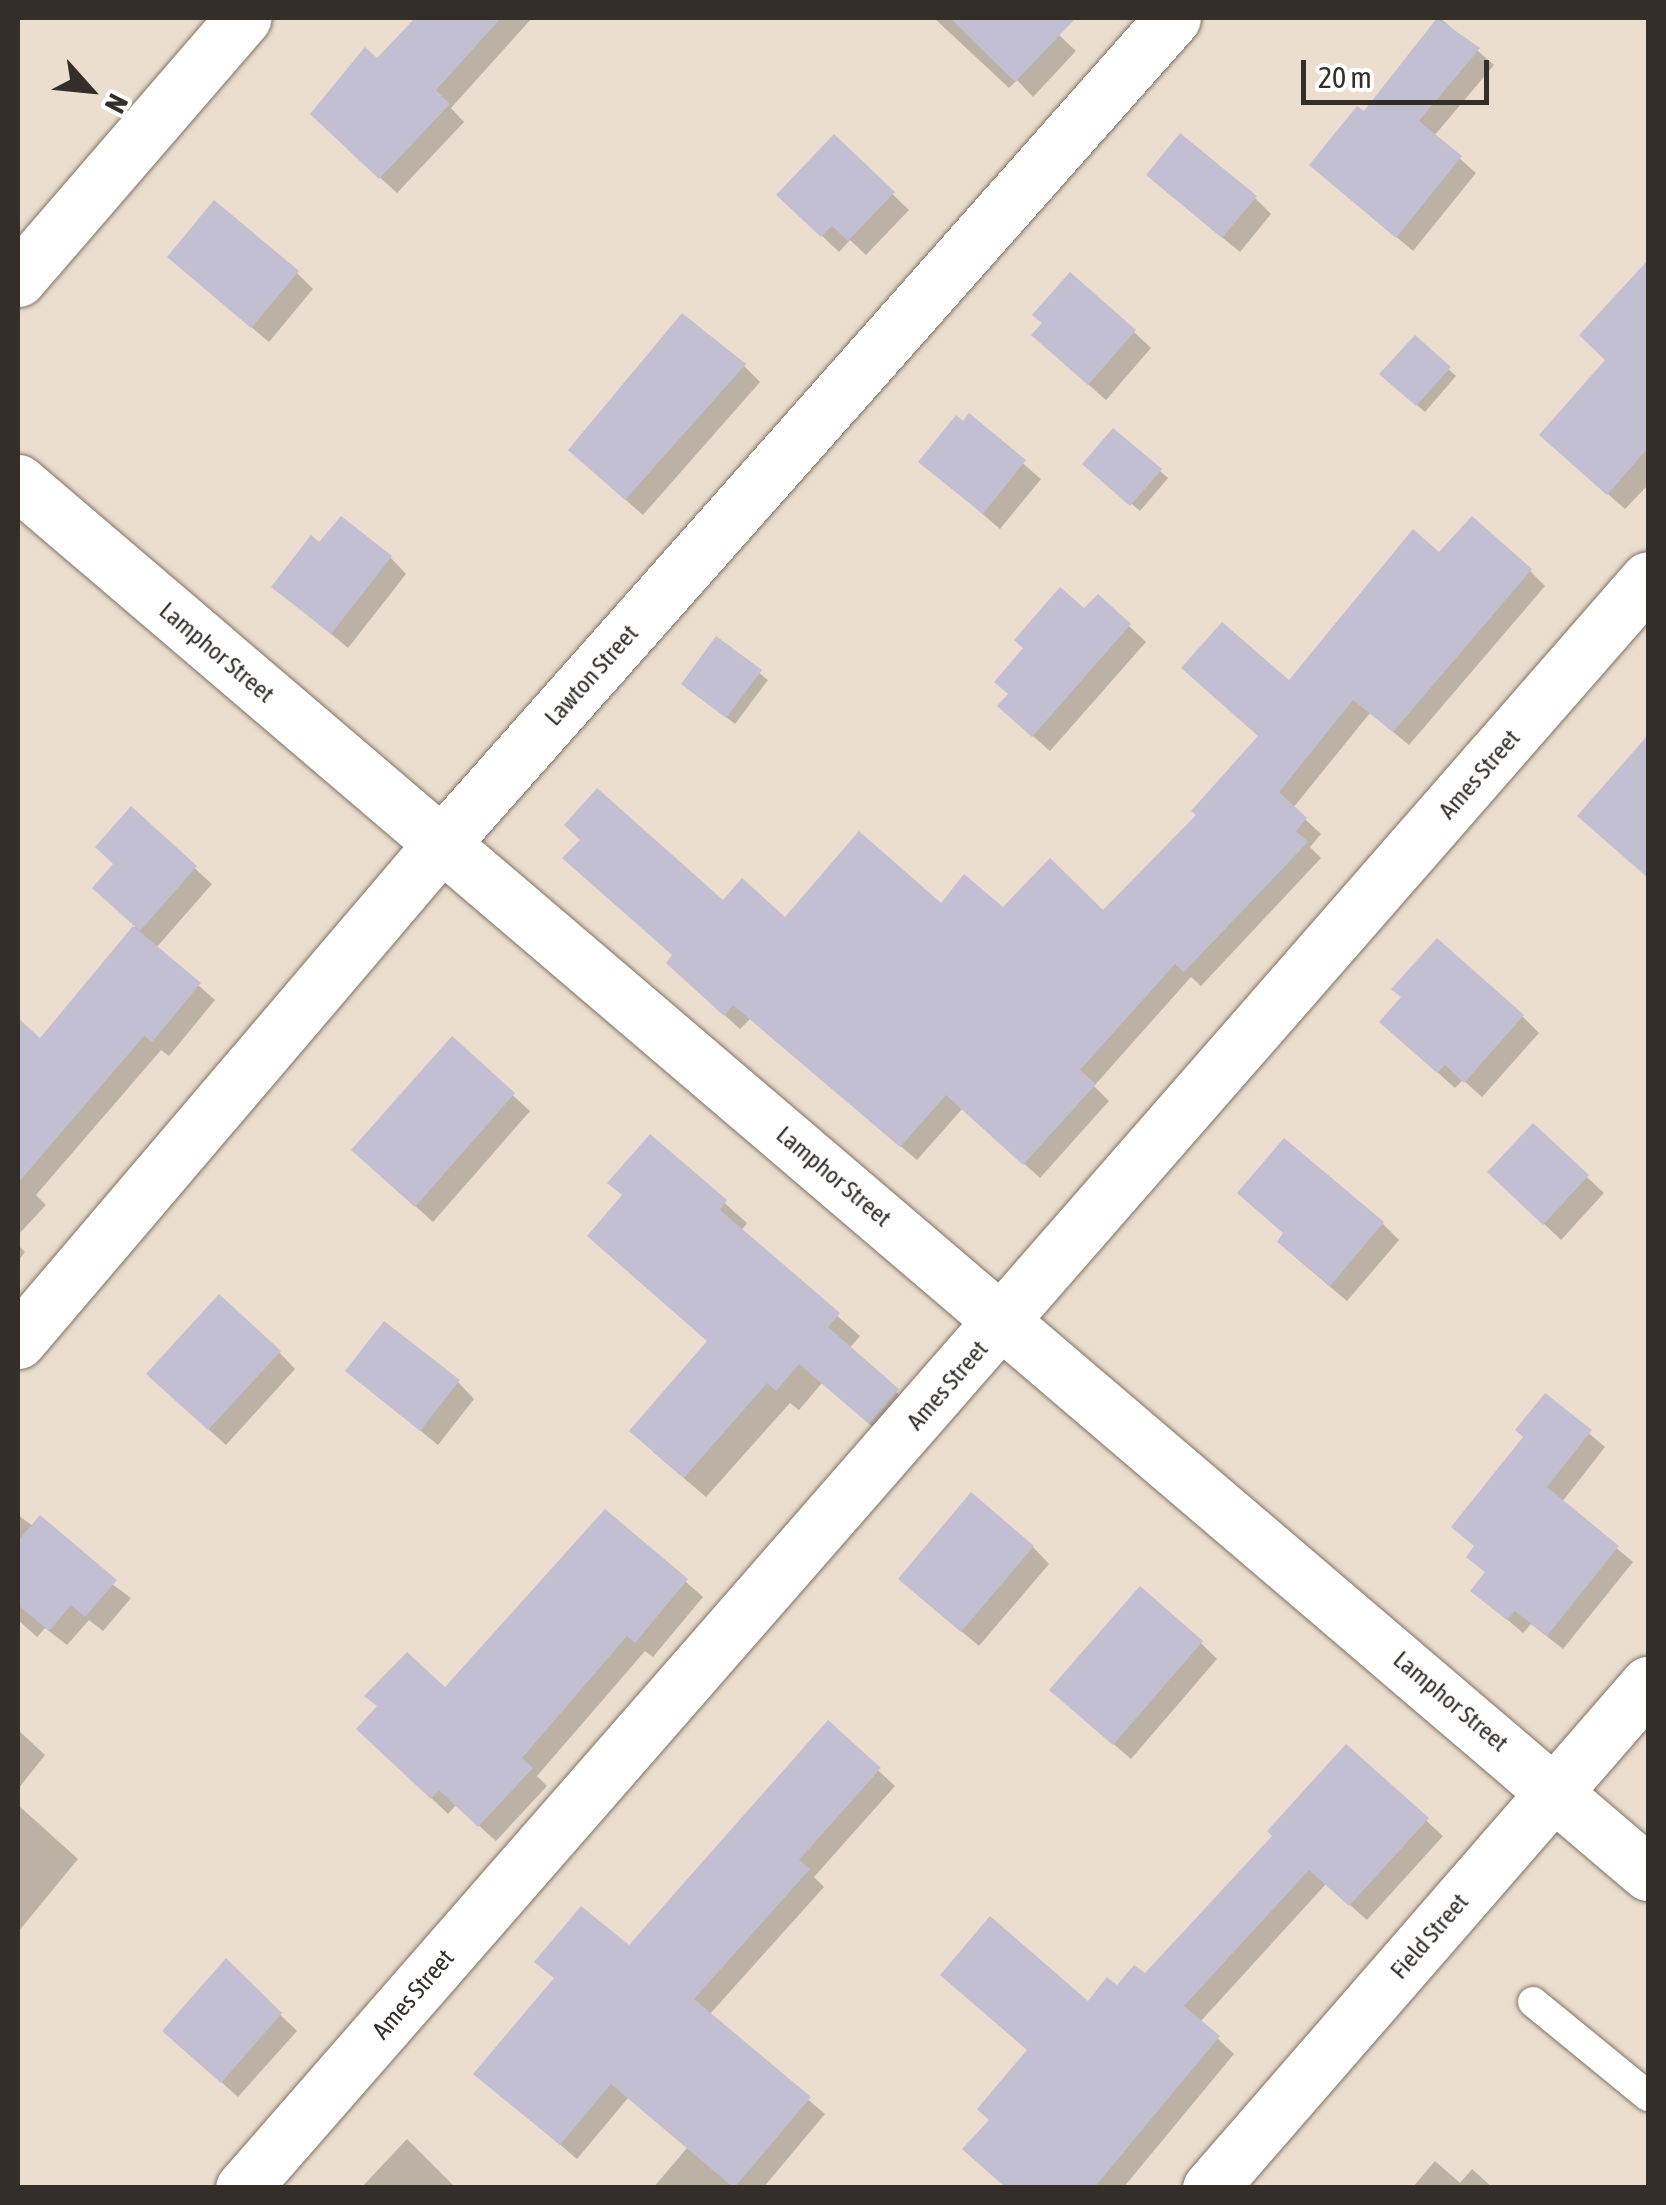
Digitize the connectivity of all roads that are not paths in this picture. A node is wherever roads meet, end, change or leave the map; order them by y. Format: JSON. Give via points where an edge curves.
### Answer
{"nodes":[{"id":1,"x":243,"y":18,"type":"edge"},
{"id":2,"x":1173,"y":18,"type":"edge"},
{"id":3,"x":18,"y":279,"type":"edge"},
{"id":4,"x":18,"y":482,"type":"edge"},
{"id":5,"x":1648,"y":579,"type":"edge"},
{"id":6,"x":442,"y":843,"type":"junction"},
{"id":7,"x":1004,"y":1320,"type":"junction"},
{"id":8,"x":18,"y":1341,"type":"edge"},
{"id":9,"x":1648,"y":1684,"type":"edge"},
{"id":10,"x":1557,"y":1790,"type":"junction"},
{"id":11,"x":1648,"y":1873,"type":"edge"},
{"id":12,"x":1532,"y":2002,"type":"dead end"},
{"id":13,"x":1648,"y":2096,"type":"edge"},
{"id":14,"x":243,"y":2188,"type":"edge"},
{"id":15,"x":1210,"y":2188,"type":"edge"}],
"edges":[{"from":1,"to":3,"type":"street"},
{"from":2,"to":6,"type":"street","name":"Lawton Street"},
{"from":4,"to":6,"type":"street","name":"Lamphor Street"},
{"from":5,"to":7,"type":"street","name":"Ames Street"},
{"from":6,"to":7,"type":"street","name":"Lamphor Street"},
{"from":6,"to":8,"type":"street","name":"Lawton Street"},
{"from":7,"to":10,"type":"street","name":"Lamphor Street"},
{"from":7,"to":14,"type":"street","name":"Ames Street"},
{"from":9,"to":10,"type":"street","name":"Field Street"},
{"from":10,"to":11,"type":"street","name":"Lamphor Street"},
{"from":10,"to":15,"type":"street","name":"Field Street"},
{"from":12,"to":13,"type":"lane"}]}
